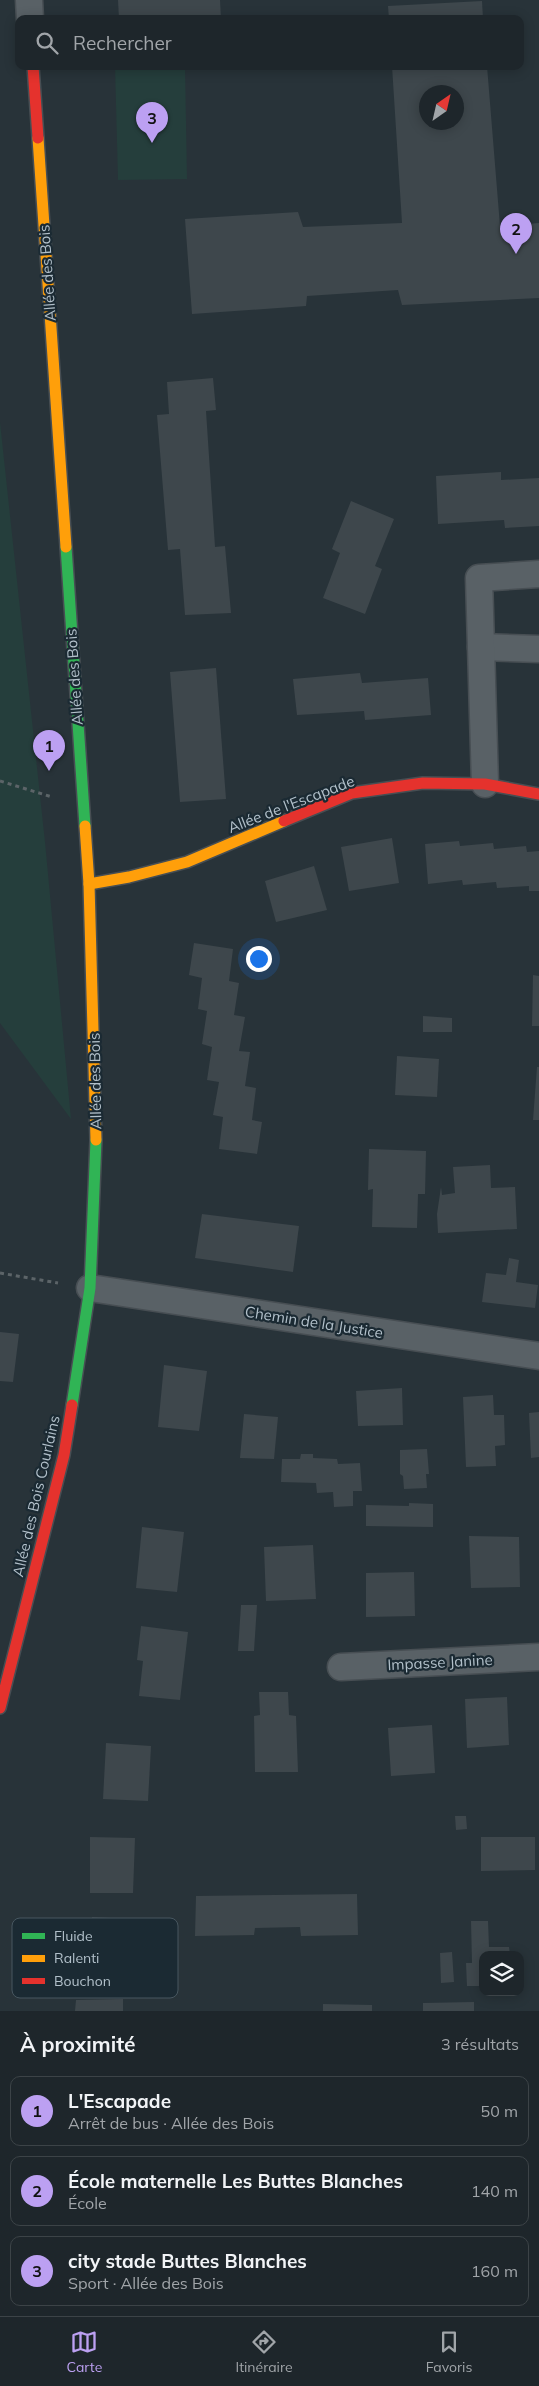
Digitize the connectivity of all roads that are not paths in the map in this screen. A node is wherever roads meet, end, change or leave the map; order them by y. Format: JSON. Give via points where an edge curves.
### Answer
{"nodes":[{"id":1,"x":29,"y":0,"type":"edge"},
{"id":2,"x":30,"y":15,"type":"edge"},
{"id":3,"x":34,"y":70,"type":"edge"},
{"id":4,"x":539,"y":574,"type":"edge"},
{"id":5,"x":481,"y":647,"type":"junction"},
{"id":6,"x":539,"y":649,"type":"edge"},
{"id":7,"x":485,"y":784,"type":"junction"},
{"id":8,"x":539,"y":794,"type":"edge"},
{"id":9,"x":89,"y":884,"type":"junction"},
{"id":10,"x":90,"y":1288,"type":"junction"},
{"id":11,"x":539,"y":1356,"type":"edge"},
{"id":12,"x":539,"y":1657,"type":"edge"},
{"id":13,"x":341,"y":1667,"type":"dead end"},
{"id":14,"x":0,"y":1708,"type":"edge"}],
"edges":[{"from":1,"to":2,"type":"street"},
{"from":3,"to":9,"type":"street","name":"Allée des Bois"},
{"from":4,"to":5,"type":"street","via":[[479,578]]},
{"from":5,"to":6,"type":"street"},
{"from":5,"to":7,"type":"street"},
{"from":7,"to":8,"type":"street","name":"Allée de l'Escapade"},
{"from":7,"to":9,"type":"street","name":"Allée de l'Escapade","via":[[423,783],[352,793],[187,862]]},
{"from":9,"to":10,"type":"street","name":"Allée des Bois","via":[[96,1137]]},
{"from":10,"to":11,"type":"street","name":"Chemin de la Justice"},
{"from":10,"to":14,"type":"street","name":"Allée des Bois Courlains","via":[[64,1455]]},
{"from":12,"to":13,"type":"street","name":"Impasse Janine"}]}
